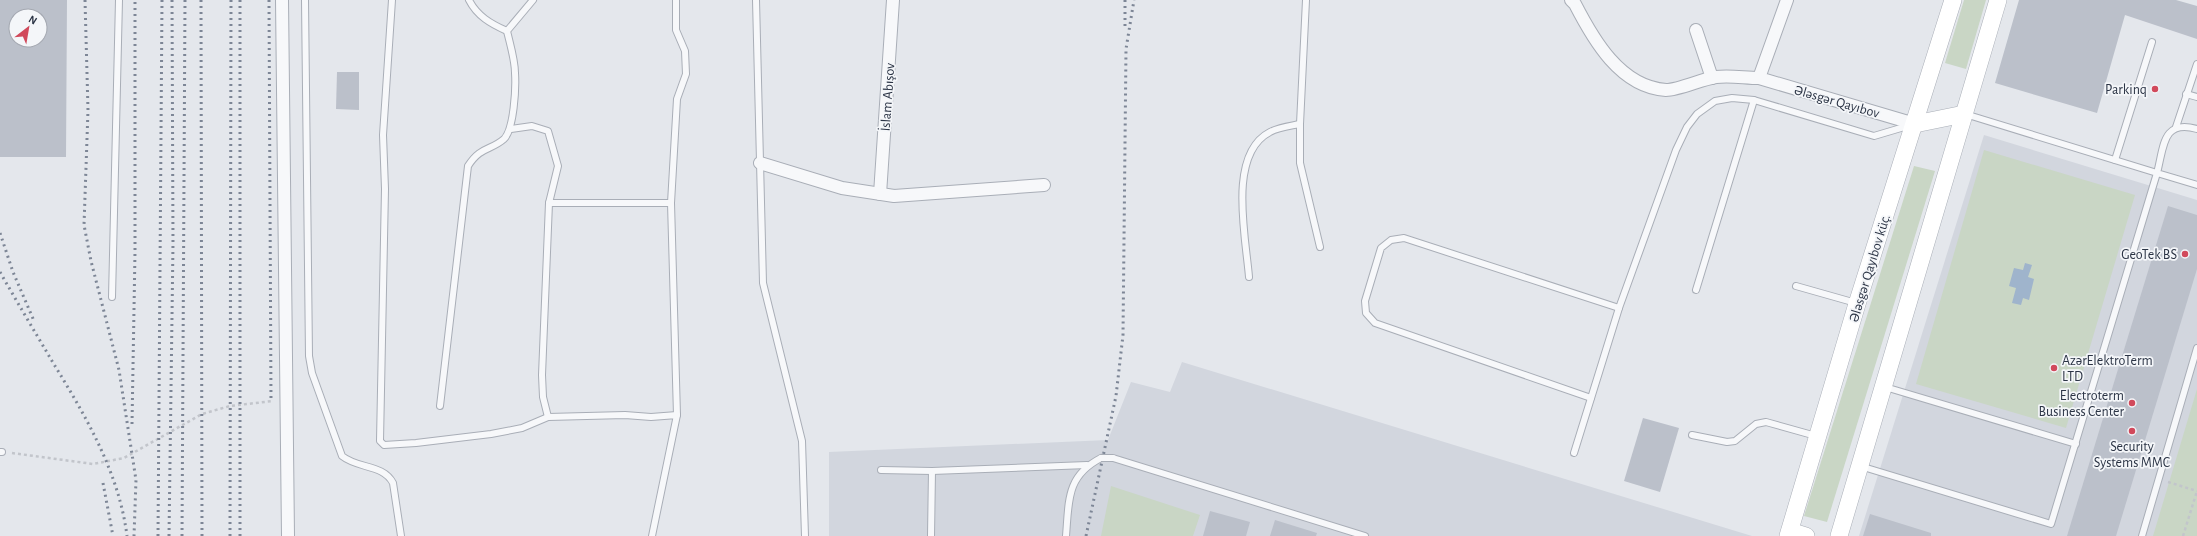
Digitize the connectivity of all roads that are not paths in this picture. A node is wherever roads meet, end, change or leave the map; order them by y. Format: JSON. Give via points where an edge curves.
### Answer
{"nodes":[{"id":1,"x":119,"y":0,"type":"edge"},
{"id":2,"x":282,"y":0,"type":"edge"},
{"id":3,"x":305,"y":0,"type":"edge"},
{"id":4,"x":392,"y":0,"type":"edge"},
{"id":5,"x":469,"y":0,"type":"edge"},
{"id":6,"x":533,"y":0,"type":"edge"},
{"id":7,"x":676,"y":0,"type":"edge"},
{"id":8,"x":756,"y":0,"type":"edge"},
{"id":9,"x":893,"y":0,"type":"edge"},
{"id":10,"x":1306,"y":0,"type":"edge"},
{"id":11,"x":1571,"y":0,"type":"edge"},
{"id":12,"x":1787,"y":0,"type":"edge"},
{"id":13,"x":1953,"y":0,"type":"edge"},
{"id":14,"x":1998,"y":0,"type":"edge"},
{"id":15,"x":1696,"y":30,"type":"dead end"},
{"id":16,"x":507,"y":31,"type":"junction"},
{"id":17,"x":2152,"y":42,"type":"dead end"},
{"id":18,"x":2197,"y":64,"type":"edge"},
{"id":19,"x":1712,"y":78,"type":"junction"},
{"id":20,"x":1759,"y":78,"type":"junction"},
{"id":21,"x":2186,"y":94,"type":"junction"},
{"id":22,"x":2197,"y":97,"type":"edge"},
{"id":23,"x":1754,"y":100,"type":"junction"},
{"id":24,"x":1964,"y":114,"type":"junction"},
{"id":25,"x":1300,"y":124,"type":"junction"},
{"id":26,"x":1915,"y":124,"type":"junction"},
{"id":27,"x":2176,"y":127,"type":"junction"},
{"id":28,"x":2197,"y":128,"type":"edge"},
{"id":29,"x":511,"y":129,"type":"junction"},
{"id":30,"x":2115,"y":160,"type":"junction"},
{"id":31,"x":760,"y":162,"type":"junction"},
{"id":32,"x":2157,"y":173,"type":"junction"},
{"id":33,"x":1044,"y":185,"type":"dead end"},
{"id":34,"x":2197,"y":185,"type":"edge"},
{"id":35,"x":880,"y":194,"type":"junction"},
{"id":36,"x":549,"y":203,"type":"junction"},
{"id":37,"x":671,"y":203,"type":"junction"},
{"id":38,"x":1320,"y":247,"type":"dead end"},
{"id":39,"x":1249,"y":277,"type":"dead end"},
{"id":40,"x":1796,"y":286,"type":"dead end"},
{"id":41,"x":1696,"y":290,"type":"dead end"},
{"id":42,"x":112,"y":297,"type":"dead end"},
{"id":43,"x":1858,"y":304,"type":"junction"},
{"id":44,"x":1619,"y":308,"type":"junction"},
{"id":45,"x":2197,"y":348,"type":"edge"},
{"id":46,"x":1884,"y":386,"type":"junction"},
{"id":47,"x":1591,"y":398,"type":"junction"},
{"id":48,"x":440,"y":406,"type":"dead end"},
{"id":49,"x":678,"y":415,"type":"junction"},
{"id":50,"x":548,"y":417,"type":"junction"},
{"id":51,"x":1692,"y":435,"type":"dead end"},
{"id":52,"x":1818,"y":437,"type":"junction"},
{"id":53,"x":2076,"y":444,"type":"junction"},
{"id":54,"x":1574,"y":453,"type":"dead end"},
{"id":55,"x":1087,"y":465,"type":"junction"},
{"id":56,"x":1860,"y":466,"type":"junction"},
{"id":57,"x":881,"y":470,"type":"dead end"},
{"id":58,"x":932,"y":471,"type":"junction"},
{"id":59,"x":1789,"y":533,"type":"edge"},
{"id":60,"x":288,"y":536,"type":"edge"},
{"id":61,"x":401,"y":536,"type":"edge"},
{"id":62,"x":652,"y":536,"type":"edge"},
{"id":63,"x":805,"y":536,"type":"edge"},
{"id":64,"x":931,"y":536,"type":"edge"},
{"id":65,"x":1066,"y":536,"type":"edge"},
{"id":66,"x":1365,"y":536,"type":"edge"},
{"id":67,"x":1806,"y":536,"type":"edge"},
{"id":68,"x":1839,"y":536,"type":"edge"},
{"id":69,"x":2142,"y":536,"type":"edge"}],
"edges":[{"from":1,"to":42,"type":"lane"},
{"from":2,"to":60,"type":"street"},
{"from":3,"to":61,"type":"lane","via":[[309,356],[312,373],[342,456],[355,464],[382,471],[390,476]]},
{"from":4,"to":50,"type":"lane","via":[[383,135],[385,189],[380,441],[384,445],[416,444],[491,434],[522,428]]},
{"from":5,"to":16,"type":"lane","via":[[473,9],[489,23]]},
{"from":6,"to":16,"type":"lane"},
{"from":7,"to":37,"type":"lane","via":[[676,30],[685,51],[686,74],[677,99]]},
{"from":8,"to":31,"type":"lane"},
{"from":9,"to":35,"type":"street","name":"İslam Abışov"},
{"from":10,"to":25,"type":"lane"},
{"from":11,"to":19,"type":"street","name":"Ələsgər Qayıbov","via":[[1593,38],[1621,70],[1644,84],[1667,90]]},
{"from":12,"to":20,"type":"street"},
{"from":13,"to":26,"type":"main road","name":"Ələsgər Qayıbov küç."},
{"from":14,"to":24,"type":"main road"},
{"from":15,"to":19,"type":"street"},
{"from":16,"to":29,"type":"lane","via":[[515,72]]},
{"from":17,"to":30,"type":"lane"},
{"from":18,"to":21,"type":"lane"},
{"from":19,"to":20,"type":"street","name":"Ələsgər Qayıbov"},
{"from":20,"to":26,"type":"street","name":"Ələsgər Qayıbov"},
{"from":21,"to":22,"type":"lane"},
{"from":21,"to":27,"type":"lane"},
{"from":23,"to":26,"type":"lane","via":[[1874,136]]},
{"from":23,"to":41,"type":"lane"},
{"from":23,"to":44,"type":"lane","via":[[1732,98],[1715,101],[1697,114],[1687,127],[1676,150]]},
{"from":24,"to":26,"type":"main road"},
{"from":24,"to":30,"type":"lane"},
{"from":24,"to":46,"type":"main road"},
{"from":25,"to":38,"type":"lane","via":[[1300,163]]},
{"from":25,"to":39,"type":"lane","via":[[1270,132],[1254,147],[1245,165],[1242,192]]},
{"from":26,"to":43,"type":"main road","name":"Ələsgər Qayıbov küç."},
{"from":27,"to":28,"type":"lane","via":[[2185,125]]},
{"from":27,"to":32,"type":"lane","via":[[2168,133]]},
{"from":29,"to":36,"type":"lane","via":[[532,126],[548,132],[558,166]]},
{"from":29,"to":48,"type":"lane","via":[[505,138],[482,150],[468,166]]},
{"from":30,"to":32,"type":"lane"},
{"from":31,"to":35,"type":"street","via":[[842,188]]},
{"from":31,"to":63,"type":"lane","via":[[763,283],[802,441]]},
{"from":32,"to":34,"type":"lane"},
{"from":32,"to":53,"type":"lane"},
{"from":33,"to":35,"type":"street","via":[[894,196]]},
{"from":36,"to":37,"type":"lane"},
{"from":36,"to":50,"type":"lane","via":[[542,375],[543,397]]},
{"from":37,"to":49,"type":"lane"},
{"from":40,"to":43,"type":"lane"},
{"from":43,"to":52,"type":"main road","name":"Ələsgər Qayıbov küç."},
{"from":44,"to":47,"type":"lane"},
{"from":44,"to":47,"type":"lane","via":[[1404,238],[1391,240],[1382,248],[1365,301],[1366,313],[1375,322]]},
{"from":45,"to":69,"type":"lane"},
{"from":46,"to":53,"type":"lane"},
{"from":46,"to":56,"type":"main road"},
{"from":47,"to":54,"type":"lane"},
{"from":49,"to":50,"type":"lane"},
{"from":49,"to":62,"type":"lane"},
{"from":51,"to":52,"type":"lane","via":[[1727,442],[1735,441],[1756,424],[1766,422]]},
{"from":52,"to":59,"type":"main road","name":"Ələsgər Qayıbov küç."},
{"from":53,"to":56,"type":"lane","via":[[2051,524]]},
{"from":55,"to":58,"type":"lane"},
{"from":55,"to":65,"type":"lane","via":[[1077,476],[1069,499]]},
{"from":55,"to":66,"type":"lane","bridge":true,"via":[[1101,458],[1113,458]]},
{"from":56,"to":68,"type":"main road"},
{"from":57,"to":58,"type":"lane"},
{"from":58,"to":64,"type":"lane"},
{"from":59,"to":67,"type":"main road"}]}
